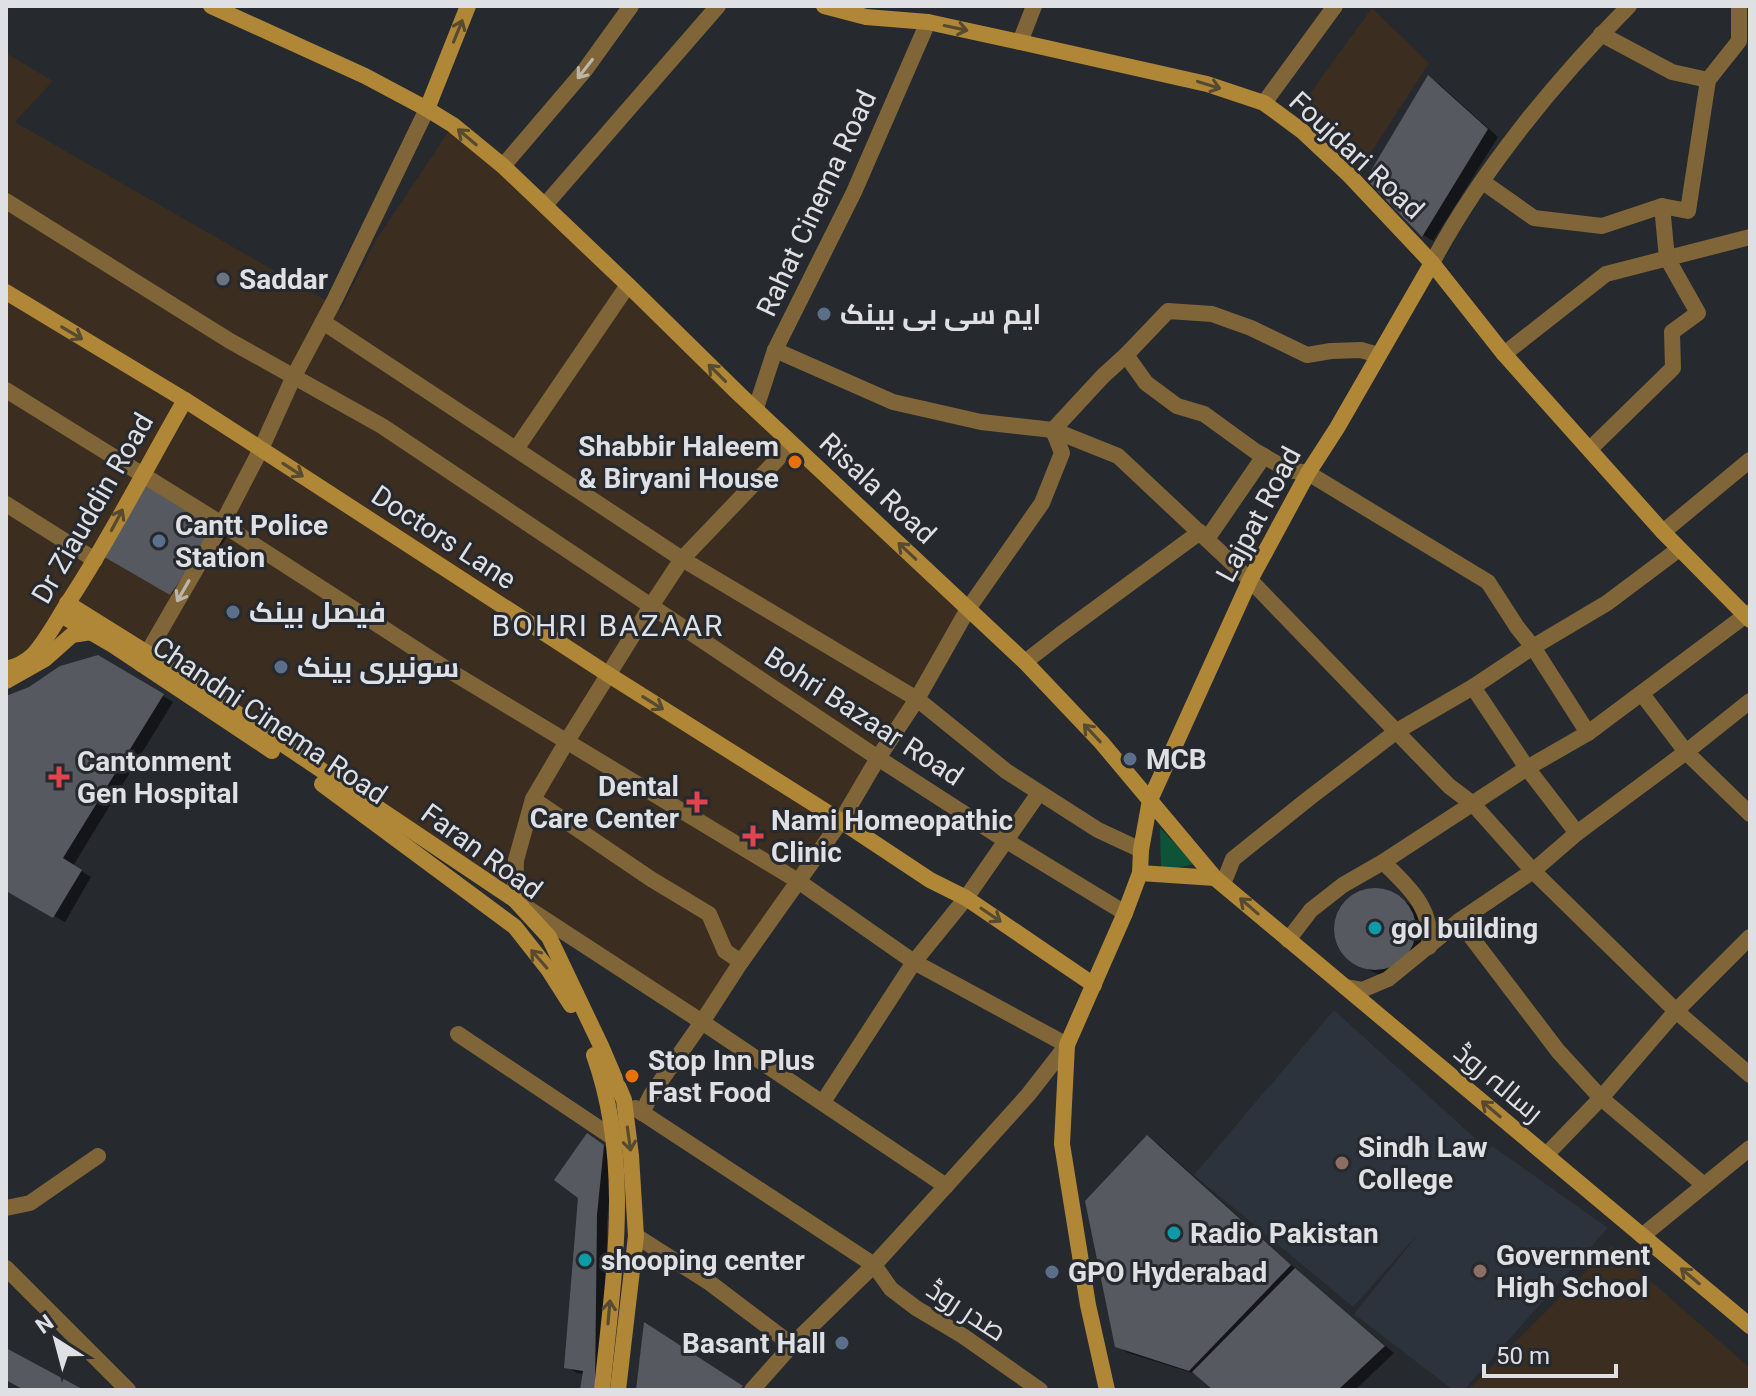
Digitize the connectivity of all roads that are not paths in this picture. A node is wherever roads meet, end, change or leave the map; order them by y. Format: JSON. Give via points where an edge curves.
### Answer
{"nodes":[{"id":1,"x":211,"y":6,"type":"edge"},
{"id":2,"x":468,"y":6,"type":"edge"},
{"id":3,"x":631,"y":6,"type":"edge"},
{"id":4,"x":718,"y":6,"type":"edge"},
{"id":5,"x":824,"y":6,"type":"edge"},
{"id":6,"x":1034,"y":6,"type":"edge"},
{"id":7,"x":1335,"y":6,"type":"edge"},
{"id":8,"x":1629,"y":6,"type":"edge"},
{"id":9,"x":1739,"y":6,"type":"edge"},
{"id":10,"x":868,"y":11,"type":"edge"},
{"id":11,"x":928,"y":22,"type":"junction"},
{"id":12,"x":1601,"y":34,"type":"junction"},
{"id":13,"x":1020,"y":42,"type":"junction"},
{"id":14,"x":1708,"y":80,"type":"junction"},
{"id":15,"x":1264,"y":103,"type":"junction"},
{"id":16,"x":427,"y":109,"type":"junction"},
{"id":17,"x":503,"y":166,"type":"junction"},
{"id":18,"x":1483,"y":182,"type":"junction"},
{"id":19,"x":6,"y":201,"type":"edge"},
{"id":20,"x":545,"y":205,"type":"junction"},
{"id":21,"x":1662,"y":206,"type":"junction"},
{"id":22,"x":1750,"y":237,"type":"edge"},
{"id":23,"x":1667,"y":258,"type":"junction"},
{"id":24,"x":1432,"y":263,"type":"junction"},
{"id":25,"x":628,"y":285,"type":"junction"},
{"id":26,"x":6,"y":292,"type":"edge"},
{"id":27,"x":323,"y":322,"type":"junction"},
{"id":28,"x":775,"y":350,"type":"junction"},
{"id":29,"x":1504,"y":354,"type":"junction"},
{"id":30,"x":1126,"y":355,"type":"junction"},
{"id":31,"x":1378,"y":355,"type":"junction"},
{"id":32,"x":294,"y":376,"type":"junction"},
{"id":33,"x":6,"y":390,"type":"edge"},
{"id":34,"x":185,"y":400,"type":"junction"},
{"id":35,"x":756,"y":408,"type":"junction"},
{"id":36,"x":1053,"y":430,"type":"junction"},
{"id":37,"x":792,"y":444,"type":"junction"},
{"id":38,"x":261,"y":449,"type":"junction"},
{"id":39,"x":516,"y":449,"type":"junction"},
{"id":40,"x":1590,"y":449,"type":"junction"},
{"id":41,"x":1264,"y":456,"type":"junction"},
{"id":42,"x":1750,"y":460,"type":"edge"},
{"id":43,"x":1308,"y":473,"type":"junction"},
{"id":44,"x":142,"y":474,"type":"junction"},
{"id":45,"x":6,"y":504,"type":"edge"},
{"id":46,"x":222,"y":524,"type":"junction"},
{"id":47,"x":1663,"y":532,"type":"junction"},
{"id":48,"x":1203,"y":536,"type":"junction"},
{"id":49,"x":1679,"y":549,"type":"junction"},
{"id":50,"x":682,"y":559,"type":"junction"},
{"id":51,"x":95,"y":560,"type":"junction"},
{"id":52,"x":1250,"y":580,"type":"junction"},
{"id":53,"x":651,"y":606,"type":"junction"},
{"id":54,"x":64,"y":609,"type":"junction"},
{"id":55,"x":968,"y":609,"type":"junction"},
{"id":56,"x":1748,"y":616,"type":"edge"},
{"id":57,"x":91,"y":632,"type":"junction"},
{"id":58,"x":1533,"y":647,"type":"junction"},
{"id":59,"x":144,"y":658,"type":"junction"},
{"id":60,"x":1025,"y":662,"type":"junction"},
{"id":61,"x":6,"y":669,"type":"edge"},
{"id":62,"x":609,"y":675,"type":"junction"},
{"id":63,"x":6,"y":681,"type":"edge"},
{"id":64,"x":1473,"y":687,"type":"junction"},
{"id":65,"x":1642,"y":694,"type":"junction"},
{"id":66,"x":917,"y":699,"type":"junction"},
{"id":67,"x":1750,"y":701,"type":"edge"},
{"id":68,"x":1397,"y":731,"type":"junction"},
{"id":69,"x":1588,"y":733,"type":"junction"},
{"id":70,"x":567,"y":741,"type":"junction"},
{"id":71,"x":1686,"y":752,"type":"junction"},
{"id":72,"x":878,"y":758,"type":"junction"},
{"id":73,"x":1527,"y":768,"type":"junction"},
{"id":74,"x":1039,"y":793,"type":"junction"},
{"id":75,"x":533,"y":799,"type":"junction"},
{"id":76,"x":1150,"y":800,"type":"junction"},
{"id":77,"x":1473,"y":804,"type":"junction"},
{"id":78,"x":1750,"y":814,"type":"edge"},
{"id":79,"x":841,"y":821,"type":"junction"},
{"id":80,"x":1577,"y":833,"type":"junction"},
{"id":81,"x":1005,"y":840,"type":"junction"},
{"id":82,"x":1141,"y":850,"type":"junction"},
{"id":83,"x":1383,"y":862,"type":"junction"},
{"id":84,"x":1533,"y":871,"type":"junction"},
{"id":85,"x":1140,"y":873,"type":"junction"},
{"id":86,"x":798,"y":881,"type":"junction"},
{"id":87,"x":1219,"y":881,"type":"junction"},
{"id":88,"x":966,"y":898,"type":"junction"},
{"id":89,"x":515,"y":900,"type":"junction"},
{"id":90,"x":1125,"y":913,"type":"junction"},
{"id":91,"x":1459,"y":921,"type":"junction"},
{"id":92,"x":1750,"y":937,"type":"edge"},
{"id":93,"x":1288,"y":940,"type":"junction"},
{"id":94,"x":1429,"y":947,"type":"junction"},
{"id":95,"x":741,"y":962,"type":"junction"},
{"id":96,"x":914,"y":962,"type":"junction"},
{"id":97,"x":1094,"y":985,"type":"junction"},
{"id":98,"x":1345,"y":987,"type":"junction"},
{"id":99,"x":1676,"y":1011,"type":"junction"},
{"id":100,"x":702,"y":1022,"type":"junction"},
{"id":101,"x":458,"y":1034,"type":"dead end"},
{"id":102,"x":1067,"y":1045,"type":"junction"},
{"id":103,"x":1750,"y":1075,"type":"edge"},
{"id":104,"x":1601,"y":1098,"type":"junction"},
{"id":105,"x":624,"y":1100,"type":"junction"},
{"id":106,"x":823,"y":1102,"type":"junction"},
{"id":107,"x":642,"y":1113,"type":"junction"},
{"id":108,"x":615,"y":1139,"type":"junction"},
{"id":109,"x":1750,"y":1148,"type":"edge"},
{"id":110,"x":1546,"y":1155,"type":"junction"},
{"id":111,"x":98,"y":1156,"type":"dead end"},
{"id":112,"x":1704,"y":1185,"type":"junction"},
{"id":113,"x":946,"y":1186,"type":"junction"},
{"id":114,"x":6,"y":1208,"type":"edge"},
{"id":115,"x":636,"y":1236,"type":"junction"},
{"id":116,"x":1642,"y":1236,"type":"junction"},
{"id":117,"x":874,"y":1265,"type":"junction"},
{"id":118,"x":6,"y":1268,"type":"edge"},
{"id":119,"x":1750,"y":1326,"type":"edge"},
{"id":120,"x":792,"y":1345,"type":"junction"},
{"id":121,"x":128,"y":1390,"type":"edge"},
{"id":122,"x":602,"y":1390,"type":"edge"},
{"id":123,"x":618,"y":1390,"type":"edge"},
{"id":124,"x":752,"y":1390,"type":"edge"},
{"id":125,"x":1040,"y":1390,"type":"edge"},
{"id":126,"x":1107,"y":1390,"type":"edge"}],
"edges":[{"from":1,"to":16,"type":"street","name":"Risala Road"},
{"from":16,"to":2,"type":"street","one_way":true},
{"from":3,"to":17,"type":"street","one_way":true,"via":[[585,70]]},
{"from":4,"to":20,"type":"street"},
{"from":5,"to":10,"type":"street","name":"Foujdari Road"},
{"from":6,"to":13,"type":"street"},
{"from":7,"to":15,"type":"street"},
{"from":8,"to":12,"type":"street"},
{"from":9,"to":14,"type":"street","via":[[1739,41]]},
{"from":10,"to":11,"type":"street","name":"Foujdari Road"},
{"from":11,"to":13,"type":"street","name":"Foujdari Road","one_way":true},
{"from":11,"to":28,"type":"street","name":"Rahat Cinema Road","via":[[854,192]]},
{"from":12,"to":14,"type":"street","via":[[1672,72]]},
{"from":12,"to":18,"type":"street"},
{"from":13,"to":15,"type":"street","name":"Foujdari Road","one_way":true,"via":[[1207,84]]},
{"from":14,"to":21,"type":"street","via":[[1688,211]]},
{"from":15,"to":24,"type":"street","name":"Foujdari Road","via":[[1350,176]]},
{"from":17,"to":16,"type":"street","name":"Risala Road","one_way":true},
{"from":16,"to":27,"type":"street"},
{"from":17,"to":20,"type":"street","name":"Risala Road"},
{"from":18,"to":21,"type":"street","via":[[1534,218],[1602,226]]},
{"from":18,"to":24,"type":"street"},
{"from":19,"to":32,"type":"street","name":"Bohri Bazaar Road"},
{"from":20,"to":25,"type":"street","name":"Risala Road"},
{"from":21,"to":23,"type":"street"},
{"from":22,"to":23,"type":"street"},
{"from":23,"to":29,"type":"street","via":[[1606,274]]},
{"from":23,"to":40,"type":"street","via":[[1698,313],[1672,332],[1673,368]]},
{"from":24,"to":29,"type":"street","name":"Foujdari Road"},
{"from":24,"to":31,"type":"street","name":"Lajpat Road"},
{"from":35,"to":25,"type":"street","name":"Risala Road","one_way":true},
{"from":25,"to":39,"type":"street"},
{"from":26,"to":34,"type":"street","name":"Doctors Lane","one_way":true},
{"from":27,"to":32,"type":"street"},
{"from":27,"to":39,"type":"street"},
{"from":28,"to":35,"type":"street","name":"Rahat Cinema Road"},
{"from":28,"to":36,"type":"street","via":[[893,402],[981,422]]},
{"from":29,"to":40,"type":"street","name":"Foujdari Road"},
{"from":30,"to":31,"type":"street","via":[[1168,311],[1212,314],[1307,355],[1361,350]]},
{"from":30,"to":36,"type":"street"},
{"from":30,"to":41,"type":"street","via":[[1146,383],[1177,406],[1204,414]]},
{"from":31,"to":43,"type":"street","name":"Lajpat Road"},
{"from":32,"to":38,"type":"street"},
{"from":32,"to":53,"type":"street","name":"Bohri Bazaar Road","via":[[382,426]]},
{"from":33,"to":44,"type":"street"},
{"from":34,"to":38,"type":"street","name":"Doctors Lane"},
{"from":34,"to":44,"type":"street","name":"Dr Ziauddin Road"},
{"from":35,"to":37,"type":"street","name":"Risala Road"},
{"from":36,"to":48,"type":"street","via":[[1118,456]]},
{"from":36,"to":55,"type":"street","via":[[1062,453],[1042,503]]},
{"from":37,"to":50,"type":"street"},
{"from":55,"to":37,"type":"street","name":"Risala Road","one_way":true},
{"from":38,"to":46,"type":"street"},
{"from":38,"to":62,"type":"street","name":"Doctors Lane","one_way":true},
{"from":39,"to":50,"type":"street"},
{"from":40,"to":47,"type":"street","name":"Foujdari Road"},
{"from":41,"to":43,"type":"street","via":[[1288,470]]},
{"from":41,"to":48,"type":"street"},
{"from":42,"to":47,"type":"street"},
{"from":43,"to":52,"type":"street","name":"Lajpat Road"},
{"from":43,"to":58,"type":"street","via":[[1488,582]]},
{"from":44,"to":46,"type":"street"},
{"from":51,"to":44,"type":"street","name":"Dr Ziauddin Road","one_way":true},
{"from":45,"to":51,"type":"street"},
{"from":46,"to":59,"type":"street","one_way":true},
{"from":46,"to":70,"type":"street"},
{"from":47,"to":49,"type":"street","name":"Foujdari Road"},
{"from":48,"to":52,"type":"street"},
{"from":48,"to":60,"type":"street"},
{"from":49,"to":56,"type":"street","name":"Foujdari Road"},
{"from":49,"to":58,"type":"street","via":[[1607,603]]},
{"from":50,"to":53,"type":"street"},
{"from":50,"to":66,"type":"street"},
{"from":51,"to":54,"type":"street","name":"Dr Ziauddin Road"},
{"from":52,"to":68,"type":"street"},
{"from":52,"to":76,"type":"street","name":"Lajpat Road"},
{"from":53,"to":62,"type":"street"},
{"from":53,"to":72,"type":"street","name":"Bohri Bazaar Road"},
{"from":54,"to":57,"type":"street","name":"Chandni Cinema Road"},
{"from":54,"to":59,"type":"street","name":"Faran Road"},
{"from":54,"to":61,"type":"street","name":"Dr Ziauddin Road","via":[[33,655]]},
{"from":55,"to":60,"type":"street","name":"Risala Road"},
{"from":55,"to":66,"type":"street"},
{"from":56,"to":65,"type":"street"},
{"from":57,"to":59,"type":"street","name":"Chandni Cinema Road"},
{"from":57,"to":63,"type":"street","name":"Dr Ziauddin Road","via":[[72,635],[45,659]]},
{"from":58,"to":64,"type":"street"},
{"from":58,"to":69,"type":"street"},
{"from":59,"to":89,"type":"street","name":"Faran Road"},
{"from":108,"to":59,"type":"street","name":"Chandni Cinema Road","one_way":true,"via":[[600,1073],[581,1025],[515,927]]},
{"from":76,"to":60,"type":"street","name":"Risala Road","one_way":true},
{"from":62,"to":70,"type":"street"},
{"from":62,"to":79,"type":"street","name":"Doctors Lane","one_way":true},
{"from":64,"to":68,"type":"street"},
{"from":64,"to":73,"type":"street"},
{"from":65,"to":69,"type":"street"},
{"from":65,"to":71,"type":"street"},
{"from":66,"to":72,"type":"street"},
{"from":66,"to":74,"type":"street"},
{"from":67,"to":71,"type":"street"},
{"from":68,"to":77,"type":"street"},
{"from":68,"to":87,"type":"street","via":[[1233,859]]},
{"from":69,"to":73,"type":"street"},
{"from":70,"to":75,"type":"street"},
{"from":70,"to":86,"type":"street"},
{"from":71,"to":78,"type":"street"},
{"from":71,"to":80,"type":"street"},
{"from":72,"to":79,"type":"street"},
{"from":72,"to":81,"type":"street","name":"Bohri Bazaar Road"},
{"from":73,"to":77,"type":"street"},
{"from":73,"to":80,"type":"street"},
{"from":74,"to":81,"type":"street"},
{"from":74,"to":82,"type":"street"},
{"from":75,"to":89,"type":"street","via":[[516,860]]},
{"from":75,"to":95,"type":"street","via":[[709,914],[725,951]]},
{"from":76,"to":82,"type":"street","name":"Lajpat Road"},
{"from":76,"to":87,"type":"street","name":"Risala Road"},
{"from":77,"to":83,"type":"street"},
{"from":77,"to":84,"type":"street"},
{"from":79,"to":86,"type":"street"},
{"from":79,"to":88,"type":"street","name":"Doctors Lane"},
{"from":80,"to":84,"type":"street"},
{"from":81,"to":88,"type":"street"},
{"from":81,"to":90,"type":"street","name":"Bohri Bazaar Road"},
{"from":82,"to":85,"type":"street","name":"Lajpat Road"},
{"from":83,"to":93,"type":"street","via":[[1311,910]]},
{"from":83,"to":94,"type":"street","via":[[1413,891],[1431,931]]},
{"from":84,"to":91,"type":"street"},
{"from":84,"to":99,"type":"street"},
{"from":85,"to":87,"type":"street"},
{"from":85,"to":90,"type":"street","name":"Lajpat Road"},
{"from":86,"to":95,"type":"street"},
{"from":86,"to":96,"type":"street"},
{"from":93,"to":87,"type":"street","name":"رسالہ روڈ","one_way":true},
{"from":88,"to":96,"type":"street"},
{"from":88,"to":97,"type":"street","name":"Doctors Lane","one_way":true},
{"from":89,"to":100,"type":"street"},
{"from":89,"to":105,"type":"street","name":"Faran Road","via":[[549,937]]},
{"from":90,"to":97,"type":"street","name":"Lajpat Road"},
{"from":91,"to":94,"type":"street"},
{"from":91,"to":104,"type":"street","via":[[1558,1051]]},
{"from":92,"to":99,"type":"street"},
{"from":93,"to":98,"type":"street","name":"رسالہ روڈ"},
{"from":94,"to":98,"type":"street","via":[[1388,979],[1362,990]]},
{"from":95,"to":100,"type":"street"},
{"from":96,"to":102,"type":"street"},
{"from":96,"to":106,"type":"street"},
{"from":97,"to":102,"type":"street","name":"Lajpat Road"},
{"from":110,"to":98,"type":"street","name":"رسالہ روڈ","one_way":true},
{"from":99,"to":103,"type":"street"},
{"from":99,"to":104,"type":"street"},
{"from":100,"to":106,"type":"street"},
{"from":100,"to":107,"type":"street"},
{"from":101,"to":108,"type":"street"},
{"from":102,"to":113,"type":"street"},
{"from":102,"to":126,"type":"street","via":[[1062,1144]]},
{"from":104,"to":110,"type":"street"},
{"from":104,"to":112,"type":"street"},
{"from":105,"to":107,"type":"street","name":"صدر روڈ"},
{"from":105,"to":115,"type":"street","name":"Faran Road","one_way":true},
{"from":106,"to":113,"type":"street"},
{"from":107,"to":117,"type":"street","name":"صدر روڈ"},
{"from":122,"to":108,"type":"street","name":"Chandni Cinema Road","one_way":true,"via":[[618,1219]]},
{"from":109,"to":112,"type":"street"},
{"from":110,"to":116,"type":"street","name":"رسالہ روڈ"},
{"from":111,"to":114,"type":"street","via":[[30,1203]]},
{"from":112,"to":116,"type":"street"},
{"from":113,"to":117,"type":"street"},
{"from":115,"to":120,"type":"street"},
{"from":115,"to":123,"type":"street","name":"Faran Road"},
{"from":119,"to":116,"type":"street","name":"رسالہ روڈ","one_way":true},
{"from":117,"to":120,"type":"street"},
{"from":117,"to":125,"type":"street","name":"صدر روڈ","via":[[891,1289],[916,1308]]},
{"from":118,"to":121,"type":"street"},
{"from":120,"to":124,"type":"street"}]}
